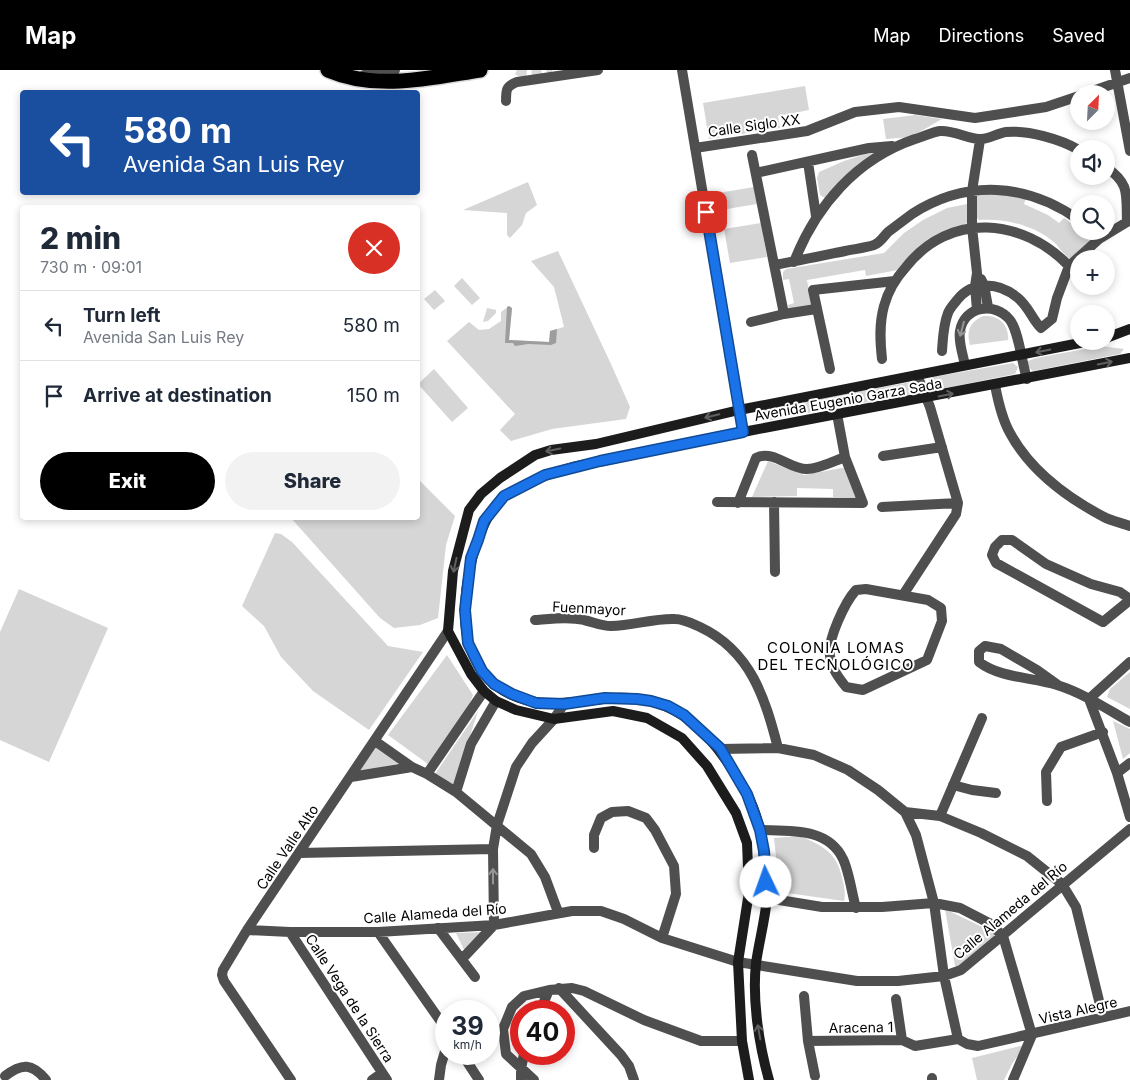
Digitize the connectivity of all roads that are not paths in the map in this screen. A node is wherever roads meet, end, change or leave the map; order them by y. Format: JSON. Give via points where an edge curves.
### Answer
{"nodes":[{"id":1,"x":328,"y":70,"type":"edge"},
{"id":2,"x":395,"y":70,"type":"edge"},
{"id":3,"x":480,"y":70,"type":"edge"},
{"id":4,"x":598,"y":70,"type":"edge"},
{"id":5,"x":682,"y":70,"type":"edge"},
{"id":6,"x":1115,"y":70,"type":"edge"},
{"id":7,"x":346,"y":77,"type":"junction"},
{"id":8,"x":1130,"y":78,"type":"edge"},
{"id":9,"x":1117,"y":82,"type":"junction"},
{"id":10,"x":1109,"y":85,"type":"edge"},
{"id":11,"x":1070,"y":99,"type":"edge"},
{"id":12,"x":506,"y":101,"type":"dead end"},
{"id":13,"x":980,"y":140,"type":"junction"},
{"id":14,"x":898,"y":145,"type":"junction"},
{"id":15,"x":1070,"y":146,"type":"edge"},
{"id":16,"x":695,"y":148,"type":"junction"},
{"id":17,"x":1130,"y":151,"type":"edge"},
{"id":18,"x":752,"y":155,"type":"dead end"},
{"id":19,"x":808,"y":162,"type":"junction"},
{"id":20,"x":756,"y":173,"type":"junction"},
{"id":21,"x":1115,"y":173,"type":"edge"},
{"id":22,"x":972,"y":190,"type":"junction"},
{"id":23,"x":1070,"y":214,"type":"edge"},
{"id":24,"x":816,"y":216,"type":"junction"},
{"id":25,"x":972,"y":227,"type":"junction"},
{"id":26,"x":1115,"y":229,"type":"edge"},
{"id":27,"x":1098,"y":240,"type":"edge"},
{"id":28,"x":794,"y":262,"type":"junction"},
{"id":29,"x":774,"y":265,"type":"junction"},
{"id":30,"x":1069,"y":266,"type":"junction"},
{"id":31,"x":894,"y":281,"type":"junction"},
{"id":32,"x":980,"y":285,"type":"junction"},
{"id":33,"x":982,"y":308,"type":"junction"},
{"id":34,"x":816,"y":309,"type":"junction"},
{"id":35,"x":784,"y":314,"type":"junction"},
{"id":36,"x":751,"y":322,"type":"dead end"},
{"id":37,"x":1130,"y":328,"type":"edge"},
{"id":38,"x":1115,"y":334,"type":"edge"},
{"id":39,"x":1070,"y":345,"type":"edge"},
{"id":40,"x":942,"y":351,"type":"dead end"},
{"id":41,"x":1020,"y":356,"type":"junction"},
{"id":42,"x":1130,"y":358,"type":"edge"},
{"id":43,"x":882,"y":359,"type":"dead end"},
{"id":44,"x":964,"y":365,"type":"junction"},
{"id":45,"x":830,"y":369,"type":"dead end"},
{"id":46,"x":917,"y":375,"type":"junction"},
{"id":47,"x":1027,"y":379,"type":"junction"},
{"id":48,"x":995,"y":385,"type":"junction"},
{"id":49,"x":926,"y":398,"type":"junction"},
{"id":50,"x":740,"y":410,"type":"junction"},
{"id":51,"x":837,"y":414,"type":"junction"},
{"id":52,"x":743,"y":432,"type":"junction"},
{"id":53,"x":596,"y":444,"type":"junction"},
{"id":54,"x":942,"y":447,"type":"junction"},
{"id":55,"x":884,"y":456,"type":"dead end"},
{"id":56,"x":845,"y":458,"type":"junction"},
{"id":57,"x":600,"y":461,"type":"junction"},
{"id":58,"x":717,"y":502,"type":"dead end"},
{"id":59,"x":774,"y":502,"type":"junction"},
{"id":60,"x":738,"y":503,"type":"junction"},
{"id":61,"x":958,"y":503,"type":"junction"},
{"id":62,"x":882,"y":507,"type":"dead end"},
{"id":63,"x":1130,"y":526,"type":"edge"},
{"id":64,"x":775,"y":572,"type":"dead end"},
{"id":65,"x":903,"y":594,"type":"junction"},
{"id":66,"x":1130,"y":599,"type":"edge"},
{"id":67,"x":535,"y":620,"type":"dead end"},
{"id":68,"x":448,"y":631,"type":"junction"},
{"id":69,"x":1130,"y":662,"type":"edge"},
{"id":70,"x":1058,"y":685,"type":"junction"},
{"id":71,"x":484,"y":691,"type":"junction"},
{"id":72,"x":1089,"y":699,"type":"junction"},
{"id":73,"x":496,"y":701,"type":"junction"},
{"id":74,"x":564,"y":704,"type":"junction"},
{"id":75,"x":982,"y":718,"type":"dead end"},
{"id":76,"x":554,"y":719,"type":"junction"},
{"id":77,"x":1130,"y":722,"type":"edge"},
{"id":78,"x":1103,"y":732,"type":"junction"},
{"id":79,"x":375,"y":741,"type":"junction"},
{"id":80,"x":720,"y":748,"type":"junction"},
{"id":81,"x":778,"y":748,"type":"junction"},
{"id":82,"x":1130,"y":763,"type":"edge"},
{"id":83,"x":412,"y":767,"type":"junction"},
{"id":84,"x":1117,"y":773,"type":"junction"},
{"id":85,"x":427,"y":774,"type":"junction"},
{"id":86,"x":351,"y":777,"type":"junction"},
{"id":87,"x":953,"y":785,"type":"junction"},
{"id":88,"x":456,"y":792,"type":"junction"},
{"id":89,"x":996,"y":793,"type":"dead end"},
{"id":90,"x":1047,"y":801,"type":"dead end"},
{"id":91,"x":905,"y":812,"type":"junction"},
{"id":92,"x":940,"y":816,"type":"junction"},
{"id":93,"x":1130,"y":818,"type":"edge"},
{"id":94,"x":497,"y":824,"type":"junction"},
{"id":95,"x":1130,"y":828,"type":"edge"},
{"id":96,"x":760,"y":830,"type":"junction"},
{"id":97,"x":594,"y":848,"type":"dead end"},
{"id":98,"x":493,"y":849,"type":"junction"},
{"id":99,"x":300,"y":853,"type":"junction"},
{"id":100,"x":1062,"y":884,"type":"junction"},
{"id":101,"x":767,"y":898,"type":"junction"},
{"id":102,"x":934,"y":903,"type":"junction"},
{"id":103,"x":856,"y":908,"type":"junction"},
{"id":104,"x":558,"y":912,"type":"junction"},
{"id":105,"x":494,"y":924,"type":"junction"},
{"id":106,"x":438,"y":928,"type":"junction"},
{"id":107,"x":247,"y":930,"type":"junction"},
{"id":108,"x":290,"y":932,"type":"junction"},
{"id":109,"x":378,"y":932,"type":"junction"},
{"id":110,"x":1003,"y":936,"type":"junction"},
{"id":111,"x":662,"y":938,"type":"junction"},
{"id":112,"x":462,"y":959,"type":"junction"},
{"id":113,"x":738,"y":962,"type":"junction"},
{"id":114,"x":756,"y":965,"type":"junction"},
{"id":115,"x":944,"y":976,"type":"junction"},
{"id":116,"x":475,"y":977,"type":"dead end"},
{"id":117,"x":554,"y":989,"type":"junction"},
{"id":118,"x":804,"y":996,"type":"dead end"},
{"id":119,"x":896,"y":999,"type":"dead end"},
{"id":120,"x":547,"y":1000,"type":"edge"},
{"id":121,"x":1130,"y":1012,"type":"edge"},
{"id":122,"x":435,"y":1013,"type":"edge"},
{"id":123,"x":1103,"y":1017,"type":"junction"},
{"id":124,"x":1032,"y":1035,"type":"junction"},
{"id":125,"x":958,"y":1038,"type":"junction"},
{"id":126,"x":902,"y":1040,"type":"junction"},
{"id":127,"x":742,"y":1041,"type":"junction"},
{"id":128,"x":808,"y":1041,"type":"junction"},
{"id":129,"x":441,"y":1065,"type":"edge"},
{"id":130,"x":469,"y":1065,"type":"edge"},
{"id":131,"x":522,"y":1065,"type":"edge"},
{"id":132,"x":521,"y":1069,"type":"junction"},
{"id":133,"x":384,"y":1076,"type":"edge"},
{"id":134,"x":815,"y":1076,"type":"dead end"},
{"id":135,"x":4,"y":1077,"type":"edge"},
{"id":136,"x":46,"y":1080,"type":"edge"},
{"id":137,"x":291,"y":1080,"type":"edge"},
{"id":138,"x":372,"y":1080,"type":"edge"},
{"id":139,"x":439,"y":1080,"type":"edge"},
{"id":140,"x":479,"y":1080,"type":"edge"},
{"id":141,"x":521,"y":1080,"type":"edge"},
{"id":142,"x":534,"y":1080,"type":"edge"},
{"id":143,"x":634,"y":1080,"type":"edge"},
{"id":144,"x":749,"y":1080,"type":"edge"},
{"id":145,"x":770,"y":1080,"type":"edge"},
{"id":146,"x":1013,"y":1080,"type":"edge"}],
"edges":[{"from":1,"to":7,"type":"highway"},
{"from":2,"to":7,"type":"street"},
{"from":3,"to":7,"type":"highway","via":[[398,82]]},
{"from":4,"to":12,"type":"street","via":[[517,82],[506,90]]},
{"from":5,"to":16,"type":"street"},
{"from":6,"to":9,"type":"street"},
{"from":8,"to":9,"type":"street"},
{"from":9,"to":10,"type":"street"},
{"from":9,"to":17,"type":"street"},
{"from":11,"to":16,"type":"street","name":"Calle Siglo XX","via":[[1046,107],[975,118],[899,107],[856,112],[808,131]]},
{"from":13,"to":14,"type":"street","via":[[939,131]]},
{"from":13,"to":15,"type":"street","via":[[1006,132],[1033,132]]},
{"from":13,"to":22,"type":"street"},
{"from":14,"to":19,"type":"street"},
{"from":14,"to":24,"type":"street","via":[[850,178]]},
{"from":16,"to":50,"type":"street"},
{"from":18,"to":20,"type":"street"},
{"from":19,"to":20,"type":"street"},
{"from":19,"to":24,"type":"street"},
{"from":20,"to":29,"type":"street"},
{"from":21,"to":26,"type":"street","via":[[1126,185],[1127,222]]},
{"from":22,"to":23,"type":"street","via":[[1022,193],[1040,198]]},
{"from":22,"to":25,"type":"street"},
{"from":22,"to":28,"type":"street","via":[[919,210],[902,220],[876,245]]},
{"from":24,"to":28,"type":"street"},
{"from":25,"to":30,"type":"street","via":[[1017,232],[1039,242]]},
{"from":25,"to":31,"type":"street","via":[[941,237],[914,256]]},
{"from":25,"to":32,"type":"street"},
{"from":27,"to":30,"type":"street"},
{"from":28,"to":29,"type":"street"},
{"from":29,"to":35,"type":"street"},
{"from":30,"to":32,"type":"street","via":[[1052,319],[1042,328],[1019,298],[1008,291]]},
{"from":31,"to":34,"type":"street","via":[[813,290]]},
{"from":31,"to":43,"type":"street","via":[[884,306],[879,332]]},
{"from":32,"to":33,"type":"street"},
{"from":32,"to":40,"type":"street","via":[[962,294],[949,310]]},
{"from":33,"to":41,"type":"street","via":[[999,311],[1011,322]]},
{"from":33,"to":44,"type":"street","one_way":true,"via":[[960,329]]},
{"from":34,"to":35,"type":"street"},
{"from":34,"to":45,"type":"street"},
{"from":35,"to":36,"type":"street"},
{"from":37,"to":38,"type":"street"},
{"from":39,"to":41,"type":"street","name":"Avenida Eugenio Garza Sada","one_way":true},
{"from":41,"to":44,"type":"street","name":"Avenida Eugenio Garza Sada"},
{"from":41,"to":47,"type":"street"},
{"from":47,"to":42,"type":"street","name":"Avenida Eugenio Garza Sada","one_way":true},
{"from":44,"to":46,"type":"street","name":"Avenida Eugenio Garza Sada"},
{"from":46,"to":49,"type":"street"},
{"from":46,"to":50,"type":"street","name":"Avenida Eugenio Garza Sada"},
{"from":47,"to":48,"type":"street","name":"Avenida Eugenio Garza Sada"},
{"from":49,"to":48,"type":"street","name":"Avenida Eugenio Garza Sada","one_way":true},
{"from":48,"to":63,"type":"street","via":[[1009,432],[1033,465],[1063,491],[1105,517]]},
{"from":49,"to":51,"type":"street","name":"Avenida Eugenio Garza Sada"},
{"from":49,"to":54,"type":"street"},
{"from":50,"to":52,"type":"street"},
{"from":50,"to":53,"type":"street","name":"Avenida Eugenio Garza Sada","one_way":true},
{"from":51,"to":52,"type":"street","name":"Avenida Eugenio Garza Sada"},
{"from":51,"to":56,"type":"street"},
{"from":52,"to":57,"type":"street","name":"Avenida Eugenio Garza Sada"},
{"from":53,"to":57,"type":"street"},
{"from":53,"to":68,"type":"street","name":"Avenida Eugenio Garza Sada","one_way":true,"via":[[536,455],[481,494],[469,510],[459,544]]},
{"from":54,"to":55,"type":"street"},
{"from":54,"to":61,"type":"street"},
{"from":56,"to":59,"type":"street","via":[[863,502]]},
{"from":56,"to":60,"type":"street","via":[[810,469],[797,468],[768,455],[756,458]]},
{"from":57,"to":74,"type":"street","name":"Avenida Eugenio Garza Sada","via":[[545,475],[504,496],[484,521],[471,558],[465,610],[468,643],[482,671],[494,684],[512,694],[536,703]]},
{"from":58,"to":60,"type":"street"},
{"from":59,"to":60,"type":"street"},
{"from":59,"to":64,"type":"street"},
{"from":61,"to":62,"type":"street"},
{"from":61,"to":65,"type":"street","via":[[956,514]]},
{"from":65,"to":65,"type":"street","via":[[866,589],[856,590],[848,598],[829,654],[834,673],[846,687],[863,690],[927,660],[942,621],[941,608],[928,600]]},
{"from":66,"to":66,"type":"street","via":[[1120,592],[1091,584],[1046,564],[1012,540],[1002,540],[992,555],[996,563],[1103,622]]},
{"from":67,"to":81,"type":"street","name":"Fuenmayor","via":[[571,618],[608,626],[678,619],[708,631],[734,651],[753,676],[767,706]]},
{"from":68,"to":71,"type":"street"},
{"from":68,"to":79,"type":"street","name":"Calle Valle Alto"},
{"from":69,"to":72,"type":"street"},
{"from":70,"to":70,"type":"street","via":[[989,669],[979,662],[979,651],[986,646],[1001,649]]},
{"from":70,"to":72,"type":"street"},
{"from":71,"to":73,"type":"street"},
{"from":71,"to":85,"type":"street"},
{"from":72,"to":77,"type":"street"},
{"from":72,"to":78,"type":"street"},
{"from":73,"to":76,"type":"street","via":[[532,715]]},
{"from":73,"to":88,"type":"street","via":[[471,744]]},
{"from":74,"to":76,"type":"street"},
{"from":74,"to":80,"type":"street","name":"Avenida Eugenio Garza Sada","via":[[605,698],[651,701],[684,715]]},
{"from":75,"to":87,"type":"street"},
{"from":76,"to":94,"type":"street","via":[[516,767]]},
{"from":76,"to":113,"type":"street","via":[[613,711],[647,718],[682,738],[707,766],[736,813],[747,843],[749,892]]},
{"from":78,"to":84,"type":"street"},
{"from":78,"to":90,"type":"street","via":[[1060,746],[1046,772]]},
{"from":79,"to":83,"type":"street"},
{"from":79,"to":86,"type":"street","name":"Calle Valle Alto"},
{"from":80,"to":81,"type":"street"},
{"from":80,"to":96,"type":"street","name":"Avenida Eugenio Garza Sada","via":[[747,794]]},
{"from":81,"to":91,"type":"street","via":[[814,755],[848,770]]},
{"from":82,"to":84,"type":"street"},
{"from":83,"to":85,"type":"street"},
{"from":83,"to":86,"type":"street"},
{"from":84,"to":93,"type":"street"},
{"from":85,"to":88,"type":"street"},
{"from":86,"to":99,"type":"street","name":"Calle Valle Alto"},
{"from":87,"to":89,"type":"street"},
{"from":87,"to":92,"type":"street"},
{"from":88,"to":94,"type":"street"},
{"from":91,"to":92,"type":"street"},
{"from":91,"to":102,"type":"street","via":[[916,836]]},
{"from":92,"to":100,"type":"street","via":[[1028,856]]},
{"from":94,"to":98,"type":"street"},
{"from":94,"to":104,"type":"street","via":[[531,854],[546,877]]},
{"from":95,"to":100,"type":"street","name":"Calle Alameda del Río"},
{"from":96,"to":101,"type":"street","name":"Avenida Eugenio Garza Sada"},
{"from":96,"to":103,"type":"street","via":[[808,832],[821,836],[843,859]]},
{"from":97,"to":111,"type":"street","via":[[594,834],[601,818],[612,812],[628,811],[646,818],[674,866],[676,894]]},
{"from":98,"to":99,"type":"street"},
{"from":105,"to":98,"type":"street","one_way":true},
{"from":99,"to":107,"type":"street","name":"Calle Valle Alto"},
{"from":100,"to":110,"type":"street","name":"Calle Alameda del Río"},
{"from":100,"to":123,"type":"street","via":[[1076,907]]},
{"from":101,"to":103,"type":"street","via":[[822,907]]},
{"from":101,"to":114,"type":"street","name":"Avenida Eugenio Garza Sada"},
{"from":102,"to":103,"type":"street"},
{"from":102,"to":110,"type":"street","via":[[960,908],[989,922]]},
{"from":102,"to":115,"type":"street"},
{"from":104,"to":105,"type":"street","name":"Calle Alameda del Río"},
{"from":104,"to":111,"type":"street","name":"Calle Alameda del Río","via":[[601,912],[624,919]]},
{"from":105,"to":106,"type":"street","name":"Calle Alameda del Río"},
{"from":105,"to":112,"type":"street"},
{"from":106,"to":109,"type":"street","name":"Calle Alameda del Río"},
{"from":106,"to":112,"type":"street"},
{"from":107,"to":108,"type":"street","name":"Calle Alameda del Río"},
{"from":107,"to":137,"type":"street","name":"Calle Valle Alto","via":[[222,975]]},
{"from":108,"to":109,"type":"street","name":"Calle Alameda del Río"},
{"from":108,"to":133,"type":"street","name":"Calle Vega de la Sierra"},
{"from":109,"to":122,"type":"street"},
{"from":110,"to":115,"type":"street","name":"Calle Alameda del Río","via":[[961,970]]},
{"from":110,"to":124,"type":"street"},
{"from":111,"to":113,"type":"street","name":"Calle Alameda del Río"},
{"from":112,"to":116,"type":"street"},
{"from":113,"to":114,"type":"street","name":"Calle Alameda del Río"},
{"from":113,"to":127,"type":"street"},
{"from":114,"to":115,"type":"street","name":"Calle Alameda del Río","via":[[858,982]]},
{"from":145,"to":114,"type":"street","name":"Avenida Eugenio Garza Sada","one_way":true,"via":[[756,1016]]},
{"from":115,"to":125,"type":"street"},
{"from":117,"to":120,"type":"street"},
{"from":117,"to":127,"type":"street","via":[[584,991],[644,1020],[700,1041]]},
{"from":117,"to":132,"type":"street","via":[[524,996],[512,1007],[503,1029],[506,1054]]},
{"from":117,"to":143,"type":"street","via":[[621,1055]]},
{"from":118,"to":128,"type":"street"},
{"from":119,"to":126,"type":"street","name":"Aracena 1"},
{"from":121,"to":123,"type":"street","name":"Vista Alegre"},
{"from":123,"to":124,"type":"street","name":"Vista Alegre"},
{"from":124,"to":125,"type":"street","name":"Vista Alegre","via":[[978,1046]]},
{"from":124,"to":146,"type":"street"},
{"from":125,"to":126,"type":"street","via":[[915,1046]]},
{"from":126,"to":128,"type":"street","name":"Aracena 1"},
{"from":127,"to":144,"type":"street"},
{"from":128,"to":134,"type":"street"},
{"from":129,"to":139,"type":"street"},
{"from":130,"to":140,"type":"street"},
{"from":131,"to":132,"type":"street"},
{"from":132,"to":141,"type":"street"},
{"from":132,"to":142,"type":"street"},
{"from":133,"to":138,"type":"street"},
{"from":135,"to":136,"type":"street","via":[[24,1066],[31,1067]]}]}
